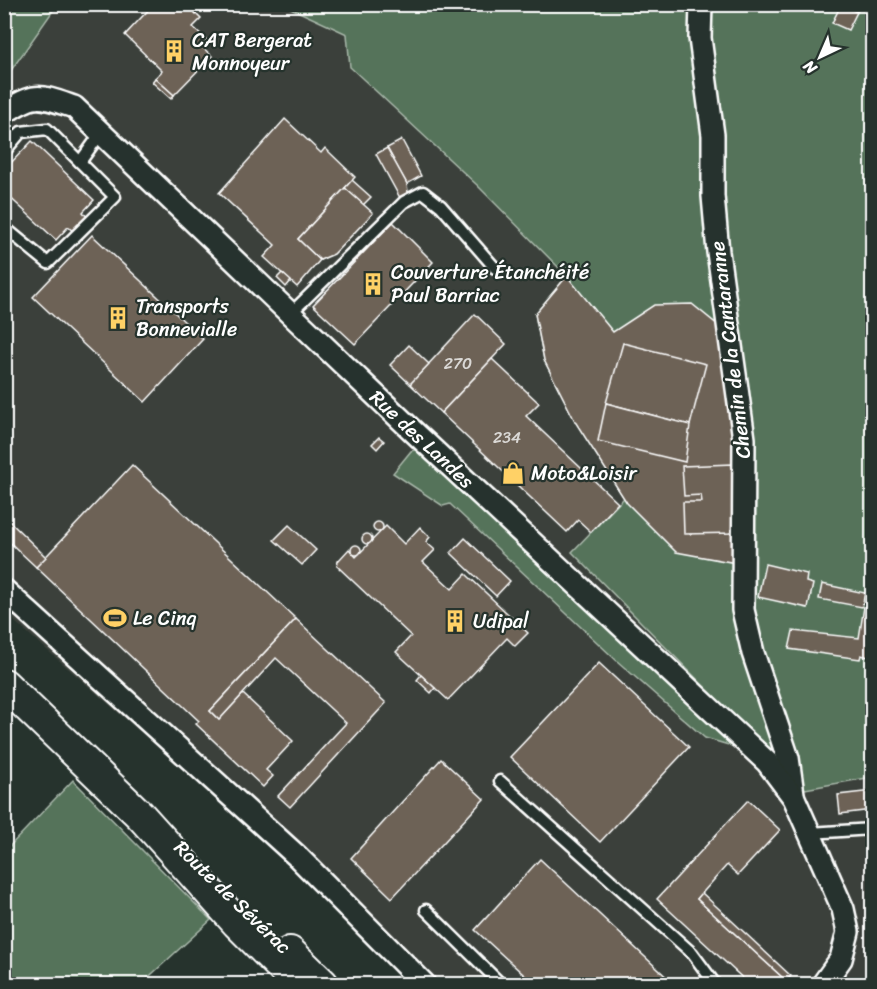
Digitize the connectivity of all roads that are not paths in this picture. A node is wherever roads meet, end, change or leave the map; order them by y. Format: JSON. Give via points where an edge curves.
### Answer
{"nodes":[{"id":1,"x":701,"y":4,"type":"edge"},
{"id":2,"x":4,"y":113,"type":"edge"},
{"id":3,"x":101,"y":133,"type":"junction"},
{"id":4,"x":4,"y":153,"type":"edge"},
{"id":5,"x":80,"y":162,"type":"junction"},
{"id":6,"x":4,"y":227,"type":"edge"},
{"id":7,"x":495,"y":268,"type":"dead end"},
{"id":8,"x":290,"y":314,"type":"junction"},
{"id":9,"x":4,"y":590,"type":"edge"},
{"id":10,"x":4,"y":684,"type":"edge"},
{"id":11,"x":500,"y":781,"type":"dead end"},
{"id":12,"x":794,"y":798,"type":"junction"},
{"id":13,"x":873,"y":830,"type":"edge"},
{"id":14,"x":810,"y":833,"type":"junction"},
{"id":15,"x":426,"y":910,"type":"dead end"},
{"id":16,"x":266,"y":942,"type":"dead end"},
{"id":17,"x":302,"y":980,"type":"edge"},
{"id":18,"x":424,"y":984,"type":"edge"},
{"id":19,"x":501,"y":984,"type":"edge"},
{"id":20,"x":715,"y":984,"type":"edge"},
{"id":21,"x":823,"y":984,"type":"edge"}],
"edges":[{"from":1,"to":12,"type":"street","name":"Chemin de la Cantaranne","via":[[700,38],[713,135],[718,252],[744,439],[743,610],[746,631],[788,758]]},
{"from":2,"to":3,"type":"street","name":"Rue des Landes","via":[[32,97],[53,100],[74,107]]},
{"from":3,"to":5,"type":"lane"},
{"from":3,"to":8,"type":"street","name":"Rue des Landes"},
{"from":4,"to":5,"type":"lane","via":[[21,132],[46,129]]},
{"from":5,"to":6,"type":"lane","via":[[115,197],[48,263]]},
{"from":7,"to":8,"type":"lane","via":[[441,206],[423,192],[404,201]]},
{"from":8,"to":12,"type":"street","name":"Rue des Landes","via":[[767,762]]},
{"from":9,"to":18,"type":"street","via":[[297,856]]},
{"from":10,"to":17,"type":"main road","name":"Route de Sévérac","via":[[140,815],[237,922]]},
{"from":11,"to":20,"type":"lane","via":[[692,952]]},
{"from":12,"to":14,"type":"street","name":"Rue des Landes"},
{"from":13,"to":14,"type":"lane"},
{"from":14,"to":21,"type":"street","name":"Rue des Landes","via":[[843,909],[848,932],[841,959]]},
{"from":15,"to":19,"type":"lane"},
{"from":16,"to":17,"type":"main road","name":"Route de Sévérac"}]}
